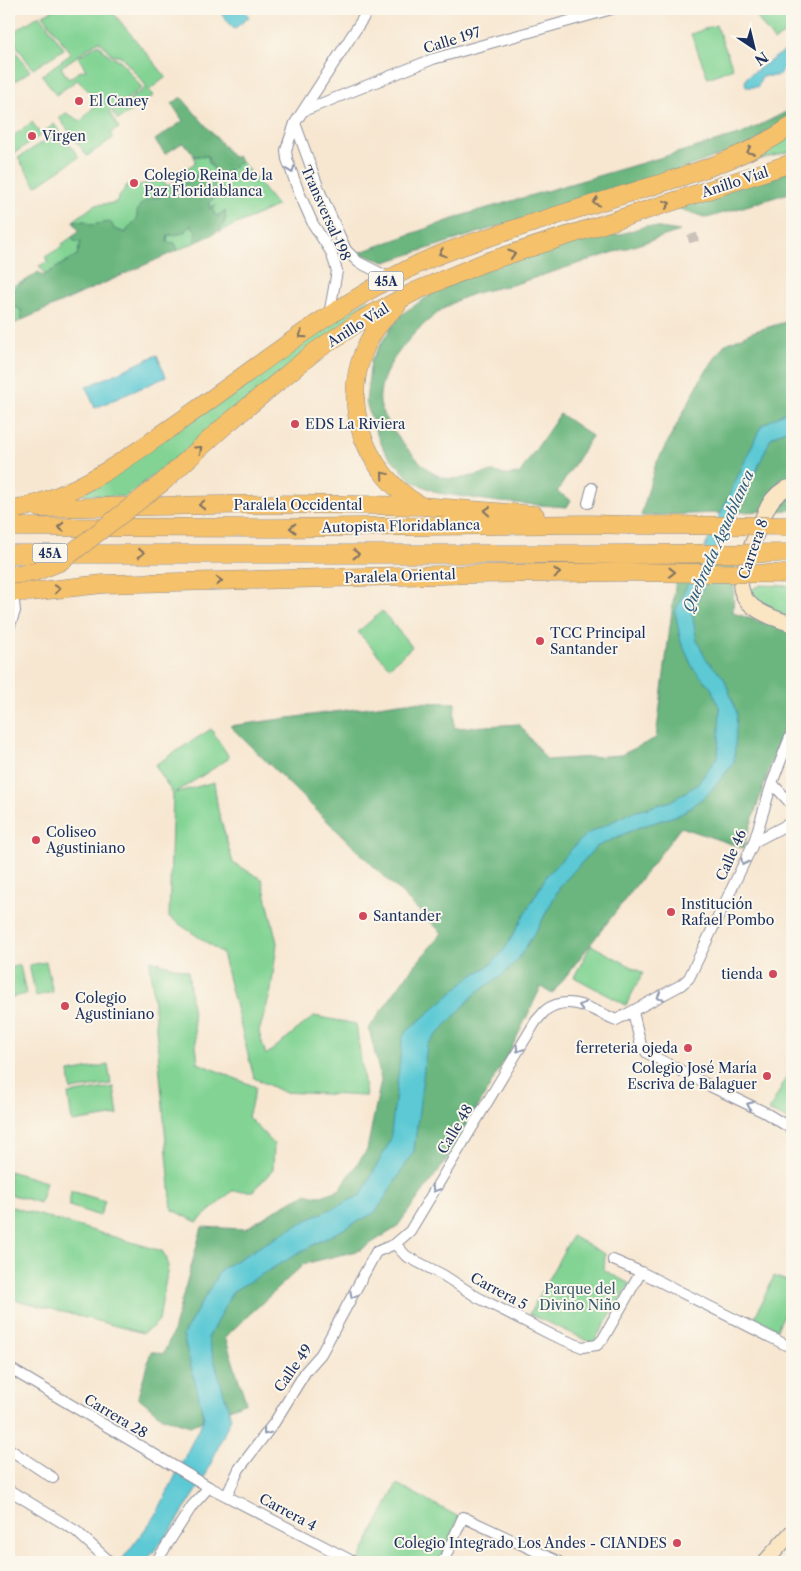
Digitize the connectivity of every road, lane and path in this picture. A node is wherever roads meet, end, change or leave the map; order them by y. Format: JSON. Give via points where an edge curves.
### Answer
{"nodes":[{"id":1,"x":369,"y":9,"type":"edge"},
{"id":2,"x":612,"y":9,"type":"edge"},
{"id":3,"x":303,"y":111,"type":"junction"},
{"id":4,"x":295,"y":123,"type":"junction"},
{"id":5,"x":792,"y":126,"type":"edge"},
{"id":6,"x":792,"y":163,"type":"edge"},
{"id":7,"x":390,"y":278,"type":"junction"},
{"id":8,"x":416,"y":291,"type":"junction"},
{"id":9,"x":328,"y":316,"type":"junction"},
{"id":10,"x":792,"y":487,"type":"edge"},
{"id":11,"x":592,"y":488,"type":"dead end"},
{"id":12,"x":588,"y":503,"type":"dead end"},
{"id":13,"x":421,"y":506,"type":"junction"},
{"id":14,"x":13,"y":509,"type":"edge"},
{"id":15,"x":587,"y":524,"type":"junction"},
{"id":16,"x":792,"y":526,"type":"edge"},
{"id":17,"x":9,"y":527,"type":"edge"},
{"id":18,"x":792,"y":553,"type":"edge"},
{"id":19,"x":9,"y":554,"type":"edge"},
{"id":20,"x":568,"y":554,"type":"junction"},
{"id":21,"x":477,"y":574,"type":"junction"},
{"id":22,"x":792,"y":574,"type":"edge"},
{"id":23,"x":10,"y":587,"type":"edge"},
{"id":24,"x":792,"y":624,"type":"edge"},
{"id":25,"x":9,"y":628,"type":"edge"},
{"id":26,"x":792,"y":732,"type":"edge"},
{"id":27,"x":772,"y":783,"type":"junction"},
{"id":28,"x":792,"y":805,"type":"edge"},
{"id":29,"x":792,"y":822,"type":"edge"},
{"id":30,"x":754,"y":842,"type":"junction"},
{"id":31,"x":547,"y":1010,"type":"joint"},
{"id":32,"x":633,"y":1012,"type":"junction"},
{"id":33,"x":792,"y":1129,"type":"edge"},
{"id":34,"x":395,"y":1244,"type":"junction"},
{"id":35,"x":376,"y":1252,"type":"joint"},
{"id":36,"x":612,"y":1260,"type":"dead end"},
{"id":37,"x":641,"y":1272,"type":"junction"},
{"id":38,"x":792,"y":1348,"type":"edge"},
{"id":39,"x":9,"y":1368,"type":"edge"},
{"id":40,"x":9,"y":1449,"type":"edge"},
{"id":41,"x":53,"y":1478,"type":"dead end"},
{"id":42,"x":207,"y":1485,"type":"junction"},
{"id":43,"x":9,"y":1490,"type":"edge"},
{"id":44,"x":227,"y":1496,"type":"junction"},
{"id":45,"x":792,"y":1532,"type":"edge"},
{"id":46,"x":110,"y":1562,"type":"edge"},
{"id":47,"x":156,"y":1562,"type":"edge"},
{"id":48,"x":354,"y":1562,"type":"edge"},
{"id":49,"x":444,"y":1562,"type":"edge"},
{"id":50,"x":559,"y":1562,"type":"edge"},
{"id":51,"x":766,"y":1562,"type":"edge"}],
"edges":[{"from":1,"to":3,"type":"street","name":"Transversal 198"},
{"from":2,"to":3,"type":"street","name":"Calle 197","via":[[433,59]]},
{"from":3,"to":4,"type":"street","name":"Transversal 198"},
{"from":4,"to":7,"type":"street","name":"Transversal 198","via":[[320,192],[346,250],[358,262]]},
{"from":4,"to":9,"type":"street","name":"Transversal 198","one_way":true,"via":[[288,140],[287,159],[313,224],[331,252],[337,271]]},
{"from":5,"to":7,"type":"highway","name":"Anillo Víal","number":"45A","one_way":true,"via":[[761,146],[726,162],[455,248]]},
{"from":8,"to":6,"type":"highway","name":"Anillo Víal","number":"45A","one_way":true,"via":[[483,263]]},
{"from":7,"to":9,"type":"highway","name":"Anillo Víal","number":"45A"},
{"from":13,"to":8,"type":"highway","one_way":true,"via":[[394,487],[374,462],[360,432],[356,399],[360,366],[368,343],[389,314]]},
{"from":23,"to":8,"type":"highway","name":"Anillo Víal","number":"45A","one_way":true,"bridge":true,"via":[[60,562],[163,482],[221,429],[314,353],[363,319]]},
{"from":9,"to":14,"type":"highway","name":"Anillo Víal","number":"45A","one_way":true,"via":[[115,467],[40,504]]},
{"from":10,"to":24,"type":"main road","name":"Carrera 8","via":[[772,500],[743,569],[741,588],[753,607]]},
{"from":11,"to":12,"type":"street"},
{"from":13,"to":14,"type":"highway","name":"Paralela Occidental","number":"45A","one_way":true,"via":[[274,504]]},
{"from":15,"to":13,"type":"highway","name":"Paralela Occidental","number":"45A","one_way":true,"via":[[522,513]]},
{"from":15,"to":16,"type":"highway","name":"Autopista Floridablanca","number":"45A","bridge":true},
{"from":15,"to":17,"type":"highway","name":"Autopista Floridablanca","number":"45A","one_way":true},
{"from":18,"to":20,"type":"highway","name":"Autopista Floridablanca","number":"45A","bridge":true},
{"from":19,"to":20,"type":"highway","name":"Autopista Floridablanca","number":"45A","one_way":true},
{"from":20,"to":21,"type":"highway"},
{"from":21,"to":22,"type":"highway","name":"Paralela Oriental","one_way":true,"bridge":true},
{"from":23,"to":21,"type":"highway","name":"Paralela Oriental","one_way":true,"via":[[30,592],[103,584]]},
{"from":23,"to":25,"type":"street","via":[[15,611]]},
{"from":26,"to":27,"type":"street","name":"Calle 46"},
{"from":27,"to":28,"type":"street"},
{"from":27,"to":30,"type":"street","name":"Calle 46"},
{"from":29,"to":30,"type":"street"},
{"from":30,"to":32,"type":"street","name":"Calle 46","one_way":true,"via":[[688,978]]},
{"from":32,"to":31,"type":"street","name":"Calle 46","one_way":true,"via":[[616,1020],[581,1004],[568,1002]]},
{"from":31,"to":34,"type":"street","name":"Calle 48","one_way":true,"via":[[536,1021],[410,1231]]},
{"from":33,"to":32,"type":"street","one_way":true,"via":[[647,1053],[641,1045]]},
{"from":34,"to":35,"type":"street","name":"Calle 48"},
{"from":34,"to":37,"type":"street","name":"Carrera 5","via":[[406,1256],[477,1297],[582,1347],[597,1346],[603,1339]]},
{"from":35,"to":44,"type":"street","name":"Calle 49","one_way":true,"via":[[321,1354],[239,1469]]},
{"from":36,"to":37,"type":"street"},
{"from":37,"to":38,"type":"street"},
{"from":39,"to":42,"type":"street","name":"Carrera 28"},
{"from":40,"to":41,"type":"street"},
{"from":42,"to":44,"type":"street","name":"Carrera 4"},
{"from":42,"to":47,"type":"street"},
{"from":43,"to":46,"type":"street","via":[[76,1531]]},
{"from":44,"to":48,"type":"street","name":"Carrera 4"},
{"from":45,"to":51,"type":"main road"},
{"from":49,"to":50,"type":"street","via":[[463,1517]]}]}
